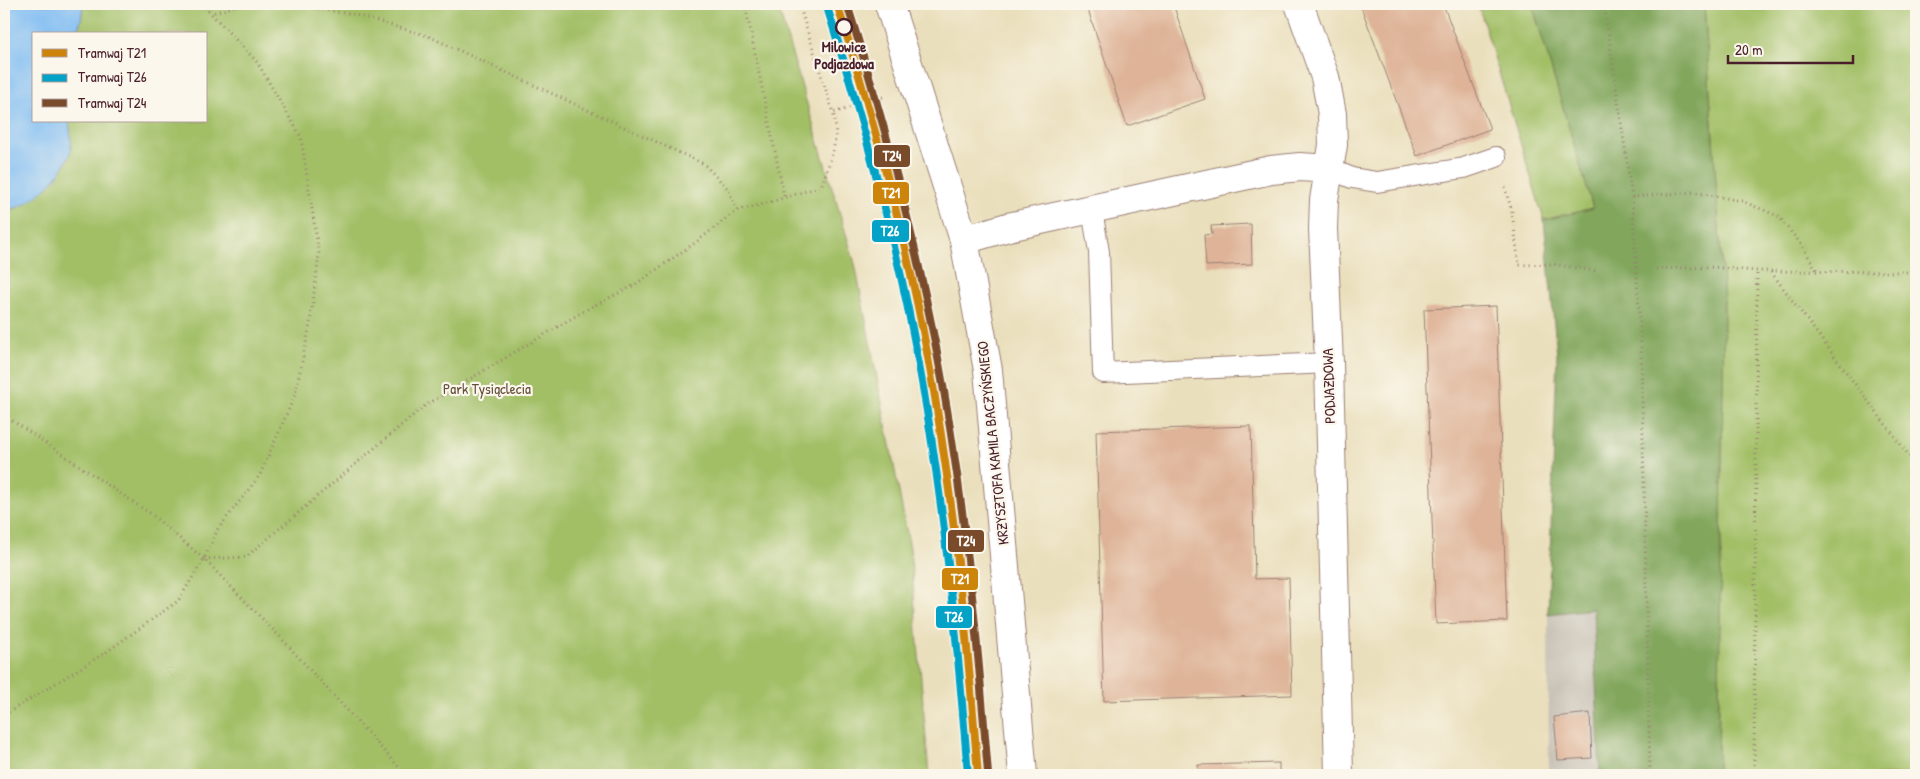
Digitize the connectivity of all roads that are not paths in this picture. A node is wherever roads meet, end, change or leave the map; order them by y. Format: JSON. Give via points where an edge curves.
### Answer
{"nodes":[{"id":1,"x":889,"y":4,"type":"edge"},
{"id":2,"x":1299,"y":4,"type":"edge"},
{"id":3,"x":1496,"y":157,"type":"road end"},
{"id":4,"x":1330,"y":169,"type":"junction"},
{"id":5,"x":1092,"y":210,"type":"junction"},
{"id":6,"x":964,"y":240,"type":"junction"},
{"id":7,"x":1329,"y":362,"type":"junction"},
{"id":8,"x":1023,"y":775,"type":"edge"},
{"id":9,"x":1339,"y":775,"type":"edge"}],
"edges":[{"from":1,"to":6,"type":"street","name":"KRZYSZTOFA KAMILA BACZYŃSKIEGO"},
{"from":2,"to":4,"type":"street","name":"PODJAZDOWA","via":[[1325,77],[1332,114]]},
{"from":3,"to":4,"type":"lane","via":[[1464,168],[1377,182],[1352,178]]},
{"from":4,"to":5,"type":"street","via":[[1300,167],[1271,170]]},
{"from":4,"to":7,"type":"street","name":"PODJAZDOWA","via":[[1323,229]]},
{"from":5,"to":6,"type":"street","via":[[1008,227]]},
{"from":5,"to":7,"type":"lane","via":[[1099,252],[1103,373]]},
{"from":6,"to":8,"type":"street","name":"KRZYSZTOFA KAMILA BACZYŃSKIEGO","via":[[988,370]]},
{"from":7,"to":9,"type":"street","name":"PODJAZDOWA"}]}
